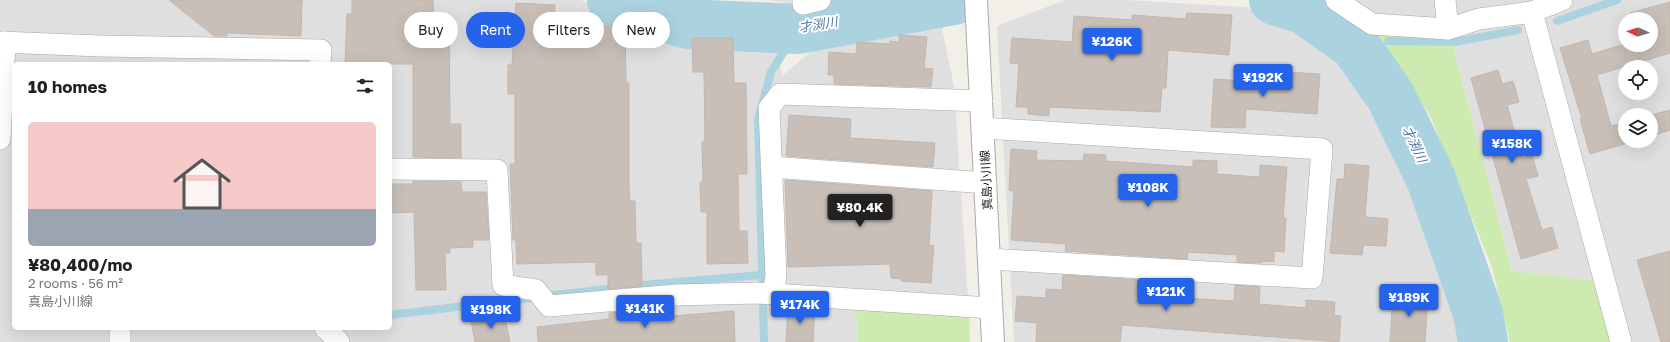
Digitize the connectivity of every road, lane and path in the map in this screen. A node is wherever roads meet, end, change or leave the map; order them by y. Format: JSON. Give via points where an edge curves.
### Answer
{"nodes":[{"id":1,"x":803,"y":0,"type":"edge"},
{"id":2,"x":820,"y":0,"type":"edge"},
{"id":3,"x":1336,"y":0,"type":"edge"},
{"id":4,"x":1445,"y":0,"type":"edge"},
{"id":5,"x":1562,"y":0,"type":"edge"},
{"id":6,"x":977,"y":9,"type":"edge"},
{"id":7,"x":1532,"y":12,"type":"junction"},
{"id":8,"x":1448,"y":29,"type":"junction"},
{"id":9,"x":2,"y":42,"type":"edge"},
{"id":10,"x":100,"y":55,"type":"edge"},
{"id":11,"x":320,"y":62,"type":"edge"},
{"id":12,"x":982,"y":102,"type":"junction"},
{"id":13,"x":983,"y":128,"type":"junction"},
{"id":14,"x":0,"y":139,"type":"edge"},
{"id":15,"x":771,"y":167,"type":"junction"},
{"id":16,"x":392,"y":169,"type":"edge"},
{"id":17,"x":986,"y":183,"type":"junction"},
{"id":18,"x":989,"y":259,"type":"junction"},
{"id":19,"x":765,"y":293,"type":"junction"},
{"id":20,"x":992,"y":308,"type":"junction"},
{"id":21,"x":120,"y":330,"type":"edge"},
{"id":22,"x":327,"y":330,"type":"edge"},
{"id":23,"x":120,"y":342,"type":"edge"},
{"id":24,"x":338,"y":342,"type":"edge"},
{"id":25,"x":993,"y":342,"type":"edge"},
{"id":26,"x":1622,"y":342,"type":"edge"}],
"edges":[{"from":1,"to":2,"type":"street","via":[[804,4]]},
{"from":3,"to":8,"type":"street","via":[[1372,24]]},
{"from":4,"to":8,"type":"street"},
{"from":5,"to":7,"type":"street"},
{"from":6,"to":12,"type":"street","name":"真島小川線"},
{"from":7,"to":8,"type":"street","via":[[1479,19]]},
{"from":7,"to":26,"type":"street"},
{"from":9,"to":10,"type":"street"},
{"from":9,"to":14,"type":"street"},
{"from":10,"to":11,"type":"street","via":[[320,50]]},
{"from":12,"to":13,"type":"street","name":"真島小川線"},
{"from":12,"to":15,"type":"street","via":[[780,94],[769,108]]},
{"from":13,"to":17,"type":"street","name":"真島小川線"},
{"from":13,"to":18,"type":"street","via":[[1322,149],[1312,278]]},
{"from":15,"to":17,"type":"street"},
{"from":15,"to":19,"type":"street","via":[[776,276]]},
{"from":16,"to":19,"type":"street","via":[[497,170],[503,285],[536,290],[549,306],[676,295]]},
{"from":17,"to":18,"type":"street","name":"真島小川線"},
{"from":18,"to":20,"type":"street","name":"真島小川線"},
{"from":19,"to":20,"type":"street"},
{"from":20,"to":25,"type":"street","name":"真島小川線"},
{"from":21,"to":23,"type":"street"},
{"from":22,"to":24,"type":"street"}]}
